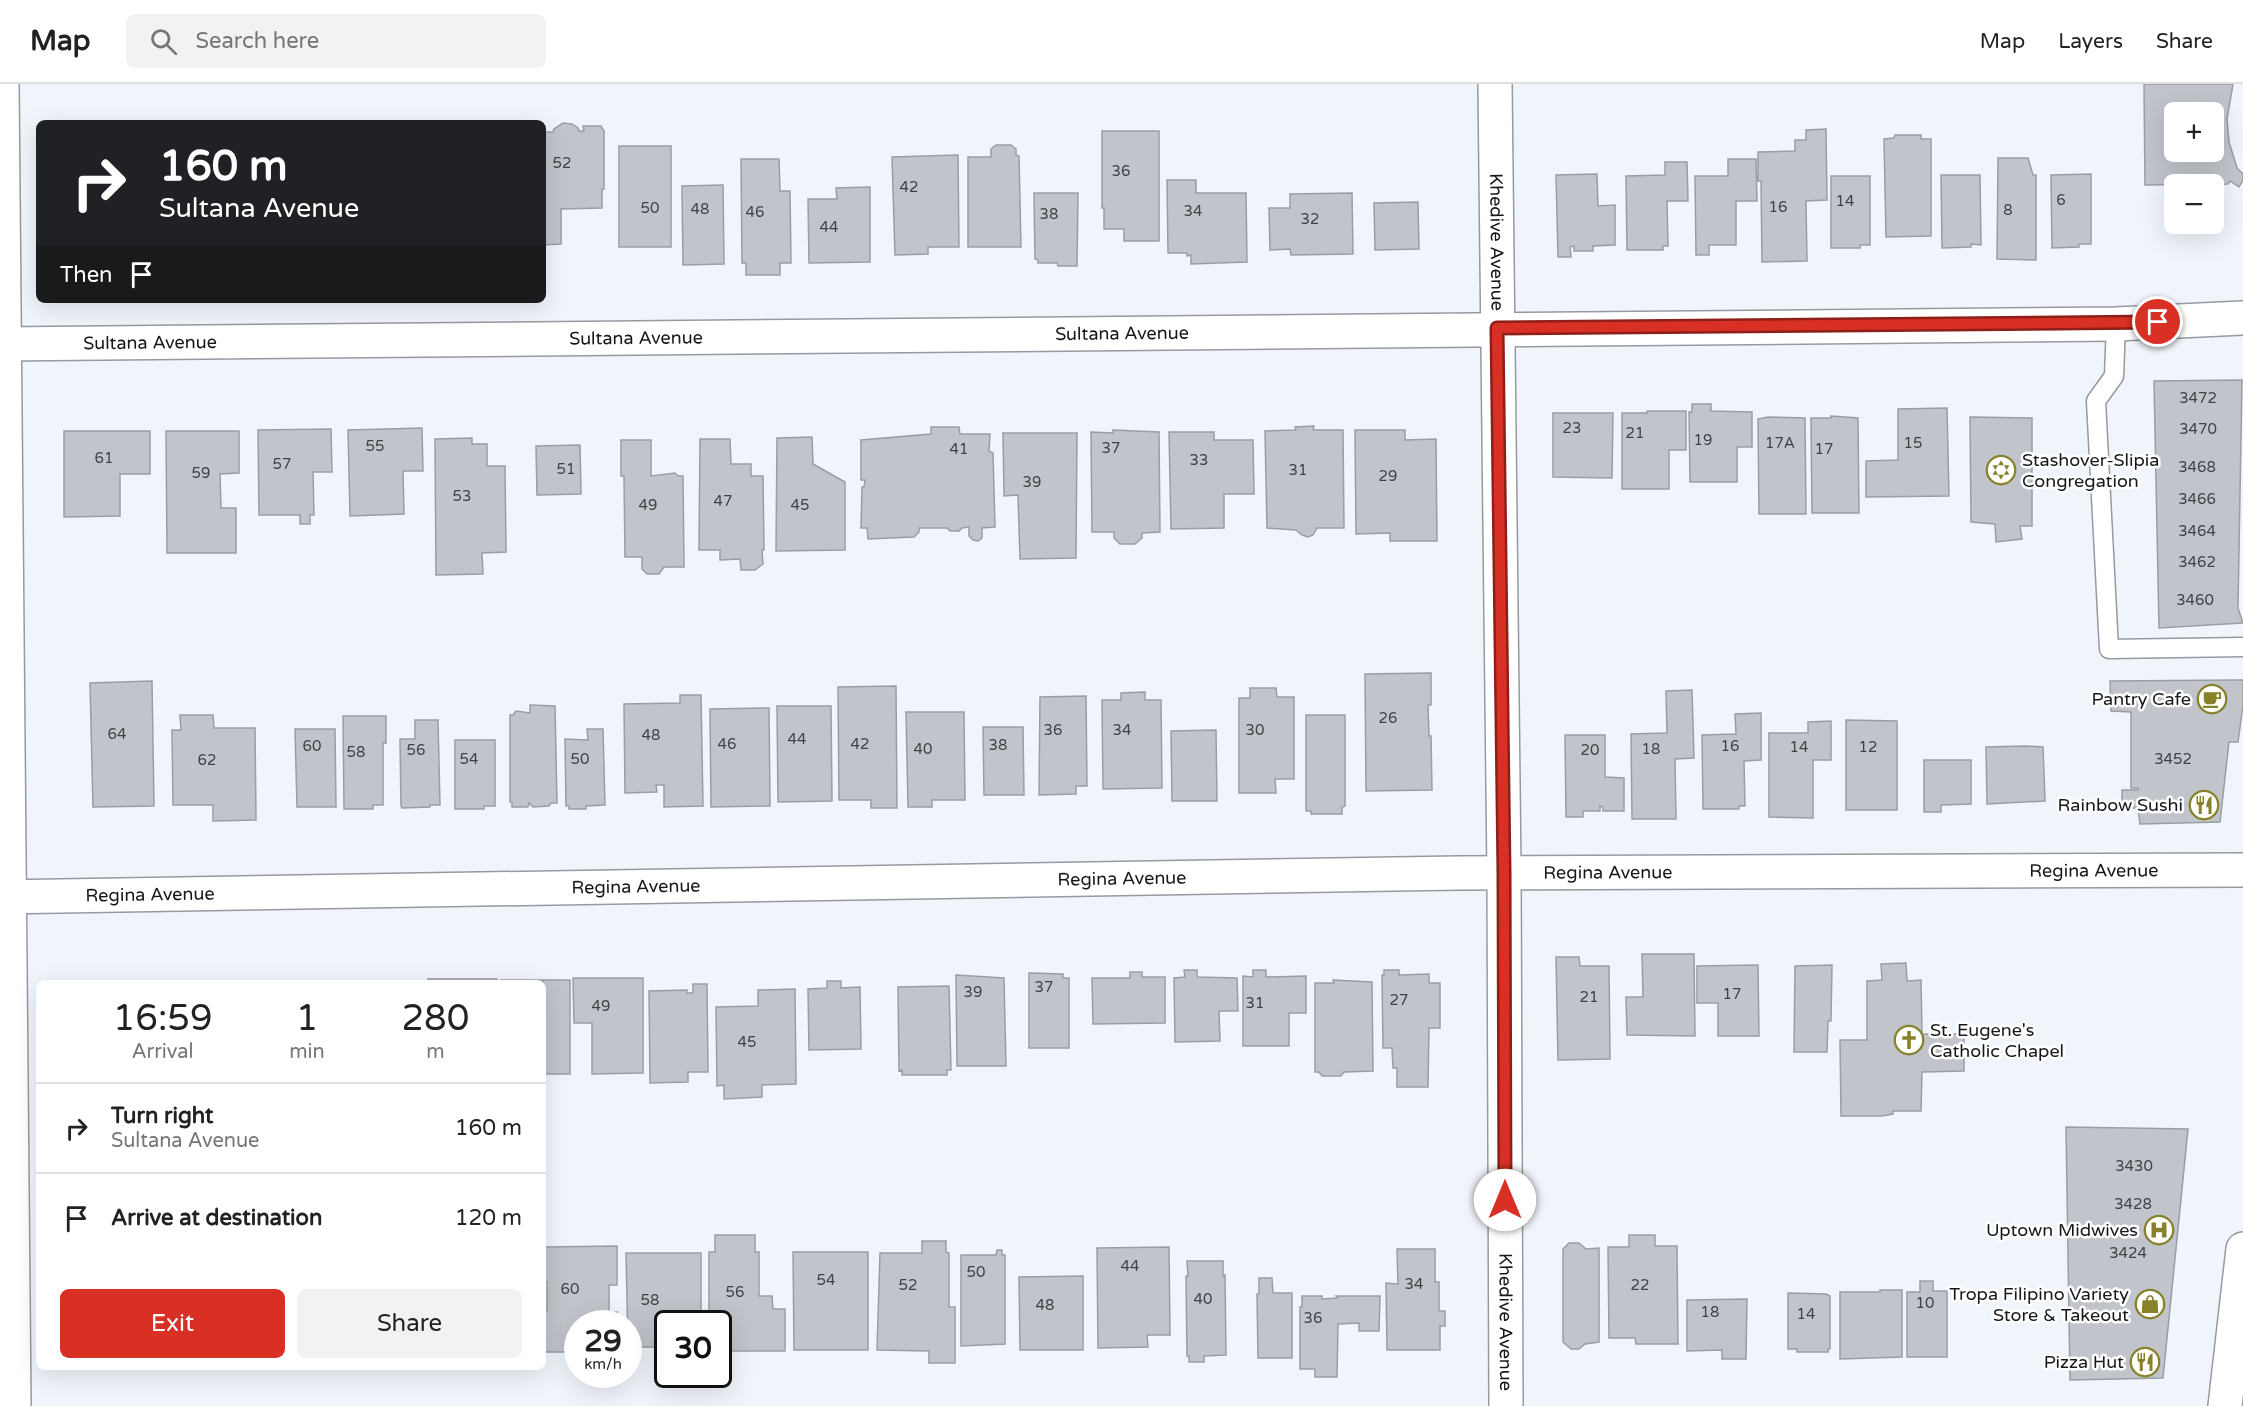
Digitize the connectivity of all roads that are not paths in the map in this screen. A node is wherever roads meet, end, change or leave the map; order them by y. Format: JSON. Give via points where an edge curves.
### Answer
{"nodes":[{"id":1,"x":2,"y":84,"type":"edge"},
{"id":2,"x":1495,"y":84,"type":"edge"},
{"id":3,"x":2243,"y":318,"type":"edge"},
{"id":4,"x":2116,"y":324,"type":"junction"},
{"id":5,"x":1497,"y":328,"type":"junction"},
{"id":6,"x":2,"y":344,"type":"edge"},
{"id":7,"x":2243,"y":647,"type":"edge"},
{"id":8,"x":2243,"y":870,"type":"edge"},
{"id":9,"x":1504,"y":873,"type":"junction"},
{"id":10,"x":5,"y":897,"type":"edge"},
{"id":11,"x":2243,"y":1249,"type":"edge"},
{"id":12,"x":14,"y":1406,"type":"edge"},
{"id":13,"x":1506,"y":1406,"type":"edge"},
{"id":14,"x":2225,"y":1406,"type":"edge"}],
"edges":[{"from":1,"to":6,"type":"street"},
{"from":2,"to":5,"type":"street","name":"Khedive Avenue"},
{"from":3,"to":4,"type":"street","name":"Sultana Avenue"},
{"from":4,"to":5,"type":"street","name":"Sultana Avenue"},
{"from":4,"to":7,"type":"lane","via":[[2114,376],[2096,401],[2109,649]]},
{"from":5,"to":6,"type":"street","name":"Sultana Avenue"},
{"from":5,"to":9,"type":"street","name":"Khedive Avenue"},
{"from":6,"to":10,"type":"street"},
{"from":8,"to":9,"type":"street","name":"Regina Avenue"},
{"from":9,"to":10,"type":"street","name":"Regina Avenue"},
{"from":9,"to":13,"type":"street","name":"Khedive Avenue"},
{"from":10,"to":12,"type":"street"},
{"from":11,"to":14,"type":"street"}]}
